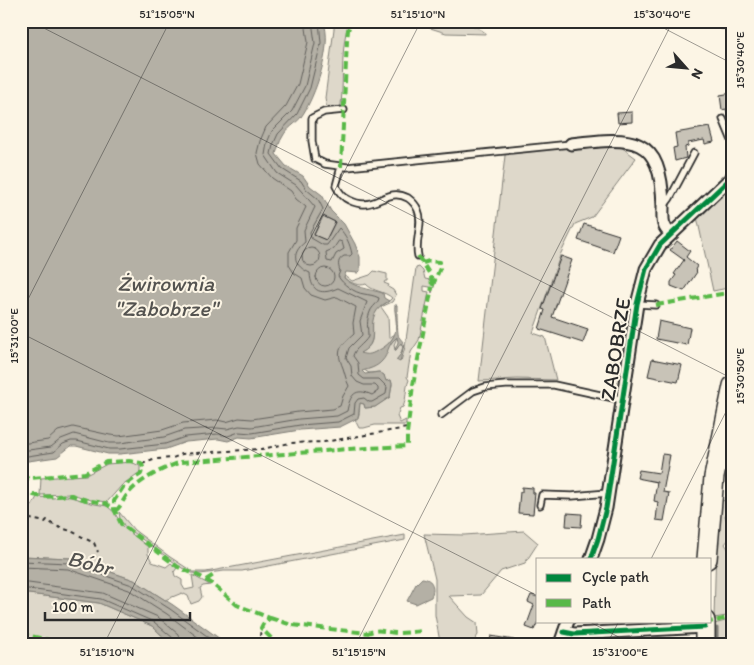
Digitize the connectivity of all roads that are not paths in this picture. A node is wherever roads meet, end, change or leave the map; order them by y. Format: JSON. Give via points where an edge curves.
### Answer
{"nodes":[{"id":1,"x":697,"y":21,"type":"edge"},
{"id":2,"x":733,"y":24,"type":"edge"},
{"id":3,"x":344,"y":110,"type":"dead end"},
{"id":4,"x":723,"y":119,"type":"dead end"},
{"id":5,"x":733,"y":143,"type":"edge"},
{"id":6,"x":572,"y":144,"type":"joint"},
{"id":7,"x":694,"y":154,"type":"dead end"},
{"id":8,"x":341,"y":167,"type":"junction"},
{"id":9,"x":733,"y":176,"type":"edge"},
{"id":10,"x":662,"y":207,"type":"junction"},
{"id":11,"x":671,"y":234,"type":"junction"},
{"id":12,"x":418,"y":256,"type":"dead end"},
{"id":13,"x":637,"y":304,"type":"junction"},
{"id":14,"x":656,"y":305,"type":"dead end"},
{"id":15,"x":733,"y":386,"type":"edge"},
{"id":16,"x":623,"y":400,"type":"junction"},
{"id":17,"x":441,"y":415,"type":"dead end"},
{"id":18,"x":608,"y":493,"type":"junction"},
{"id":19,"x":540,"y":505,"type":"dead end"},
{"id":20,"x":591,"y":558,"type":"edge"},
{"id":21,"x":707,"y":558,"type":"edge"},
{"id":22,"x":566,"y":627,"type":"edge"},
{"id":23,"x":705,"y":631,"type":"edge"},
{"id":24,"x":560,"y":644,"type":"edge"}],
"edges":[{"from":1,"to":2,"type":"lane"},
{"from":3,"to":8,"type":"lane","via":[[319,114],[311,120],[315,158]]},
{"from":4,"to":5,"type":"lane"},
{"from":6,"to":8,"type":"lane"},
{"from":6,"to":10,"type":"street","via":[[608,140],[629,141],[644,147],[658,168]]},
{"from":7,"to":10,"type":"lane"},
{"from":8,"to":12,"type":"lane","via":[[336,186],[348,200],[368,204],[397,194],[414,204],[419,215]]},
{"from":9,"to":11,"type":"street","name":"ZABOBRZE"},
{"from":10,"to":11,"type":"street","via":[[664,229]]},
{"from":11,"to":13,"type":"street","name":"ZABOBRZE","via":[[646,270]]},
{"from":13,"to":14,"type":"lane"},
{"from":13,"to":16,"type":"street","name":"ZABOBRZE"},
{"from":15,"to":21,"type":"main road","via":[[714,477]]},
{"from":16,"to":17,"type":"lane","via":[[554,385],[506,385],[473,391]]},
{"from":16,"to":18,"type":"street","name":"ZABOBRZE"},
{"from":18,"to":19,"type":"lane","via":[[542,495]]},
{"from":18,"to":20,"type":"street","name":"ZABOBRZE"},
{"from":22,"to":23,"type":"street","via":[[574,634],[661,626]]},
{"from":22,"to":24,"type":"street"}]}
